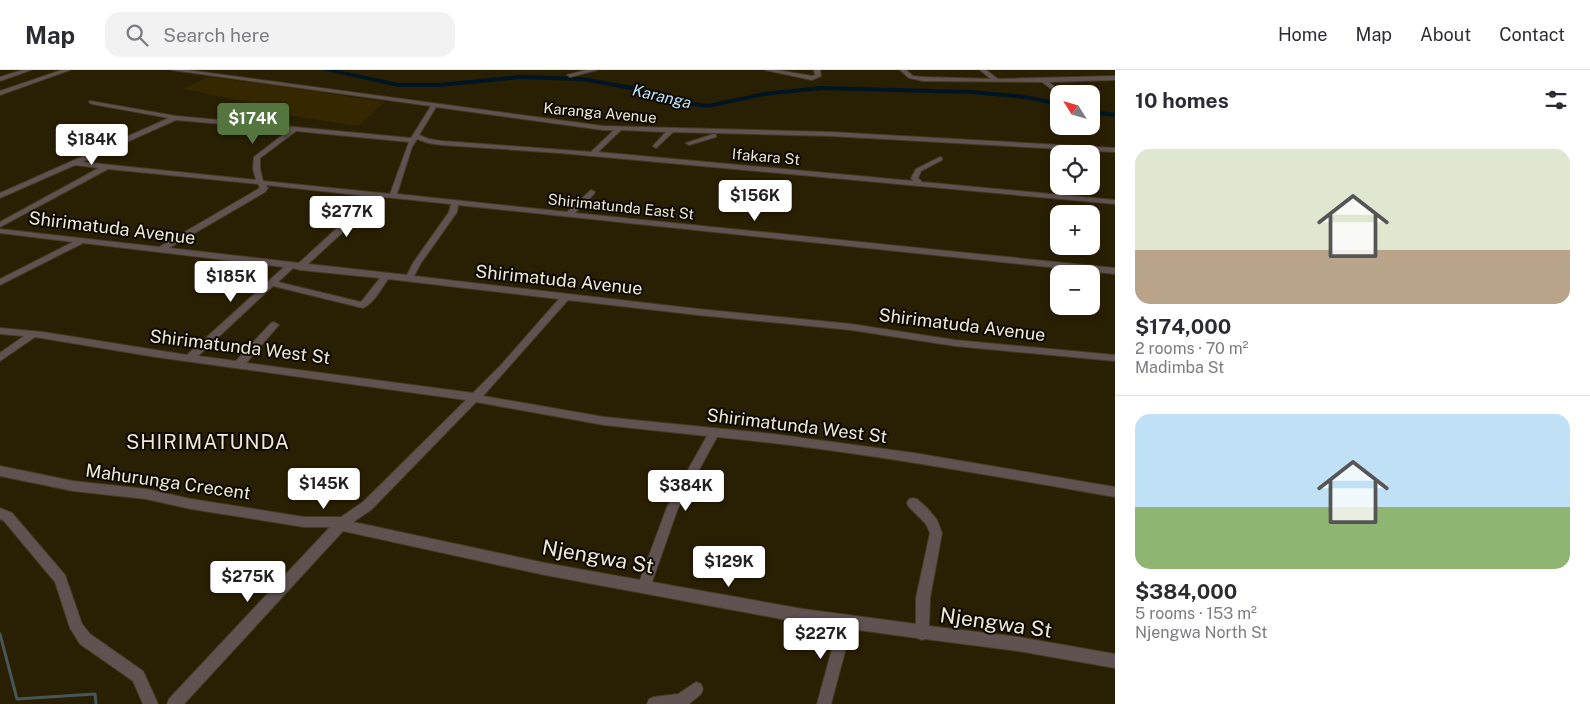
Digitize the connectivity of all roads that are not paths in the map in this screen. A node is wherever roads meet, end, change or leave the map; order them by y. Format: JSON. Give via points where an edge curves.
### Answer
{"nodes":[{"id":1,"x":28,"y":70,"type":"edge"},
{"id":2,"x":49,"y":70,"type":"edge"},
{"id":3,"x":66,"y":70,"type":"edge"},
{"id":4,"x":175,"y":70,"type":"edge"},
{"id":5,"x":594,"y":70,"type":"edge"},
{"id":6,"x":768,"y":70,"type":"edge"},
{"id":7,"x":817,"y":70,"type":"edge"},
{"id":8,"x":903,"y":70,"type":"edge"},
{"id":9,"x":982,"y":70,"type":"edge"},
{"id":10,"x":1072,"y":74,"type":"dead end"},
{"id":11,"x":570,"y":75,"type":"dead end"},
{"id":12,"x":1079,"y":78,"type":"junction"},
{"id":13,"x":1115,"y":78,"type":"edge"},
{"id":14,"x":0,"y":79,"type":"edge"},
{"id":15,"x":996,"y":80,"type":"junction"},
{"id":16,"x":1043,"y":80,"type":"junction"},
{"id":17,"x":1050,"y":85,"type":"edge"},
{"id":18,"x":0,"y":87,"type":"edge"},
{"id":19,"x":0,"y":93,"type":"edge"},
{"id":20,"x":92,"y":102,"type":"dead end"},
{"id":21,"x":434,"y":106,"type":"junction"},
{"id":22,"x":176,"y":118,"type":"junction"},
{"id":23,"x":295,"y":129,"type":"junction"},
{"id":24,"x":618,"y":130,"type":"junction"},
{"id":25,"x":670,"y":131,"type":"junction"},
{"id":26,"x":722,"y":133,"type":"junction"},
{"id":27,"x":414,"y":138,"type":"junction"},
{"id":28,"x":689,"y":143,"type":"dead end"},
{"id":29,"x":656,"y":146,"type":"dead end"},
{"id":30,"x":1115,"y":150,"type":"edge"},
{"id":31,"x":591,"y":154,"type":"junction"},
{"id":32,"x":940,"y":158,"type":"dead end"},
{"id":33,"x":72,"y":163,"type":"junction"},
{"id":34,"x":106,"y":167,"type":"junction"},
{"id":35,"x":260,"y":183,"type":"junction"},
{"id":36,"x":921,"y":185,"type":"junction"},
{"id":37,"x":591,"y":192,"type":"dead end"},
{"id":38,"x":383,"y":195,"type":"junction"},
{"id":39,"x":393,"y":195,"type":"junction"},
{"id":40,"x":0,"y":196,"type":"edge"},
{"id":41,"x":455,"y":202,"type":"junction"},
{"id":42,"x":1115,"y":202,"type":"edge"},
{"id":43,"x":568,"y":215,"type":"junction"},
{"id":44,"x":0,"y":225,"type":"edge"},
{"id":45,"x":0,"y":232,"type":"edge"},
{"id":46,"x":82,"y":241,"type":"junction"},
{"id":47,"x":160,"y":250,"type":"junction"},
{"id":48,"x":290,"y":266,"type":"junction"},
{"id":49,"x":300,"y":267,"type":"junction"},
{"id":50,"x":1115,"y":271,"type":"edge"},
{"id":51,"x":386,"y":276,"type":"junction"},
{"id":52,"x":409,"y":279,"type":"junction"},
{"id":53,"x":0,"y":282,"type":"edge"},
{"id":54,"x":270,"y":283,"type":"junction"},
{"id":55,"x":566,"y":296,"type":"junction"},
{"id":56,"x":274,"y":325,"type":"dead end"},
{"id":57,"x":0,"y":331,"type":"edge"},
{"id":58,"x":32,"y":335,"type":"junction"},
{"id":59,"x":0,"y":358,"type":"edge"},
{"id":60,"x":190,"y":358,"type":"junction"},
{"id":61,"x":1115,"y":358,"type":"edge"},
{"id":62,"x":238,"y":365,"type":"junction"},
{"id":63,"x":475,"y":397,"type":"junction"},
{"id":64,"x":714,"y":433,"type":"junction"},
{"id":65,"x":0,"y":471,"type":"edge"},
{"id":66,"x":1115,"y":492,"type":"edge"},
{"id":67,"x":913,"y":503,"type":"dead end"},
{"id":68,"x":0,"y":513,"type":"edge"},
{"id":69,"x":342,"y":524,"type":"junction"},
{"id":70,"x":644,"y":586,"type":"junction"},
{"id":71,"x":846,"y":623,"type":"junction"},
{"id":72,"x":922,"y":633,"type":"junction"},
{"id":73,"x":1115,"y":661,"type":"edge"},
{"id":74,"x":696,"y":689,"type":"dead end"},
{"id":75,"x":151,"y":704,"type":"edge"},
{"id":76,"x":174,"y":704,"type":"edge"},
{"id":77,"x":654,"y":704,"type":"edge"},
{"id":78,"x":824,"y":704,"type":"edge"}],
"edges":[{"from":1,"to":14,"type":"street"},
{"from":2,"to":18,"type":"street"},
{"from":3,"to":19,"type":"street"},
{"from":4,"to":21,"type":"street","name":"Karanga Avenue"},
{"from":5,"to":11,"type":"street"},
{"from":6,"to":7,"type":"street","via":[[812,78],[818,76]]},
{"from":8,"to":15,"type":"street","via":[[911,77],[923,79]]},
{"from":9,"to":15,"type":"street"},
{"from":10,"to":12,"type":"street"},
{"from":12,"to":13,"type":"street"},
{"from":12,"to":16,"type":"street"},
{"from":15,"to":16,"type":"street"},
{"from":16,"to":17,"type":"street"},
{"from":20,"to":22,"type":"street","name":"Ifakara St"},
{"from":21,"to":24,"type":"street","name":"Karanga Avenue"},
{"from":21,"to":27,"type":"street"},
{"from":22,"to":23,"type":"street","name":"Ifakara St"},
{"from":22,"to":33,"type":"street"},
{"from":23,"to":27,"type":"street","name":"Ifakara St"},
{"from":23,"to":35,"type":"street","via":[[257,157],[255,162]]},
{"from":24,"to":25,"type":"street","name":"Karanga Avenue"},
{"from":24,"to":31,"type":"street"},
{"from":25,"to":26,"type":"street","name":"Karanga Avenue"},
{"from":25,"to":29,"type":"street"},
{"from":26,"to":28,"type":"street"},
{"from":26,"to":30,"type":"street","name":"Karanga Avenue","via":[[830,134]]},
{"from":27,"to":31,"type":"street","name":"Ifakara St"},
{"from":27,"to":39,"type":"street","via":[[403,160]]},
{"from":31,"to":36,"type":"street","name":"Ifakara St"},
{"from":32,"to":36,"type":"street","via":[[918,170],[914,178]]},
{"from":33,"to":34,"type":"street","name":"Shirimatunda East St"},
{"from":33,"to":40,"type":"street"},
{"from":34,"to":35,"type":"street","name":"Shirimatunda East St"},
{"from":34,"to":44,"type":"street"},
{"from":35,"to":38,"type":"street","name":"Shirimatunda East St"},
{"from":35,"to":47,"type":"street","via":[[262,190]]},
{"from":36,"to":42,"type":"street","name":"Ifakara St"},
{"from":37,"to":43,"type":"street"},
{"from":38,"to":39,"type":"street","name":"Shirimatunda East St"},
{"from":38,"to":49,"type":"street"},
{"from":39,"to":41,"type":"street","name":"Shirimatunda East St"},
{"from":41,"to":43,"type":"street","name":"Shirimatunda East St"},
{"from":41,"to":52,"type":"street","via":[[453,212]]},
{"from":43,"to":50,"type":"street","name":"Shirimatunda East St"},
{"from":45,"to":46,"type":"street","name":"Shirimatuda Avenue"},
{"from":46,"to":47,"type":"street","name":"Shirimatuda Avenue"},
{"from":46,"to":53,"type":"street"},
{"from":47,"to":48,"type":"street","name":"Shirimatuda Avenue"},
{"from":48,"to":49,"type":"street","name":"Shirimatuda Avenue"},
{"from":48,"to":54,"type":"street"},
{"from":49,"to":51,"type":"street","name":"Shirimatuda Avenue"},
{"from":51,"to":52,"type":"street","name":"Shirimatuda Avenue"},
{"from":51,"to":54,"type":"street","via":[[363,306]]},
{"from":52,"to":55,"type":"street","name":"Shirimatuda Avenue"},
{"from":54,"to":60,"type":"street"},
{"from":55,"to":61,"type":"street","name":"Shirimatuda Avenue"},
{"from":55,"to":63,"type":"street"},
{"from":56,"to":62,"type":"street"},
{"from":57,"to":58,"type":"street","name":"Shirimatunda West St"},
{"from":58,"to":59,"type":"street"},
{"from":58,"to":60,"type":"street","name":"Shirimatunda West St"},
{"from":60,"to":62,"type":"street","name":"Shirimatunda West St"},
{"from":62,"to":63,"type":"street","name":"Shirimatunda West St"},
{"from":63,"to":64,"type":"street","name":"Shirimatunda West St","via":[[604,422]]},
{"from":63,"to":69,"type":"street","via":[[385,489]]},
{"from":64,"to":66,"type":"street","name":"Shirimatunda West St","via":[[914,458]]},
{"from":64,"to":70,"type":"street","via":[[673,507]]},
{"from":65,"to":69,"type":"street","name":"Mahurunga Crecent","via":[[73,486],[146,494],[304,522]]},
{"from":67,"to":72,"type":"street","via":[[929,519],[936,533],[923,598]]},
{"from":68,"to":75,"type":"street","via":[[20,529],[60,579],[77,628],[85,639],[138,676]]},
{"from":69,"to":70,"type":"street","name":"Njengwa St","via":[[545,569]]},
{"from":69,"to":76,"type":"street"},
{"from":70,"to":71,"type":"street","name":"Njengwa St"},
{"from":71,"to":72,"type":"street","name":"Njengwa St"},
{"from":71,"to":78,"type":"street"},
{"from":72,"to":73,"type":"street","name":"Njengwa St","via":[[1018,644]]},
{"from":74,"to":77,"type":"street","via":[[681,700]]}]}
